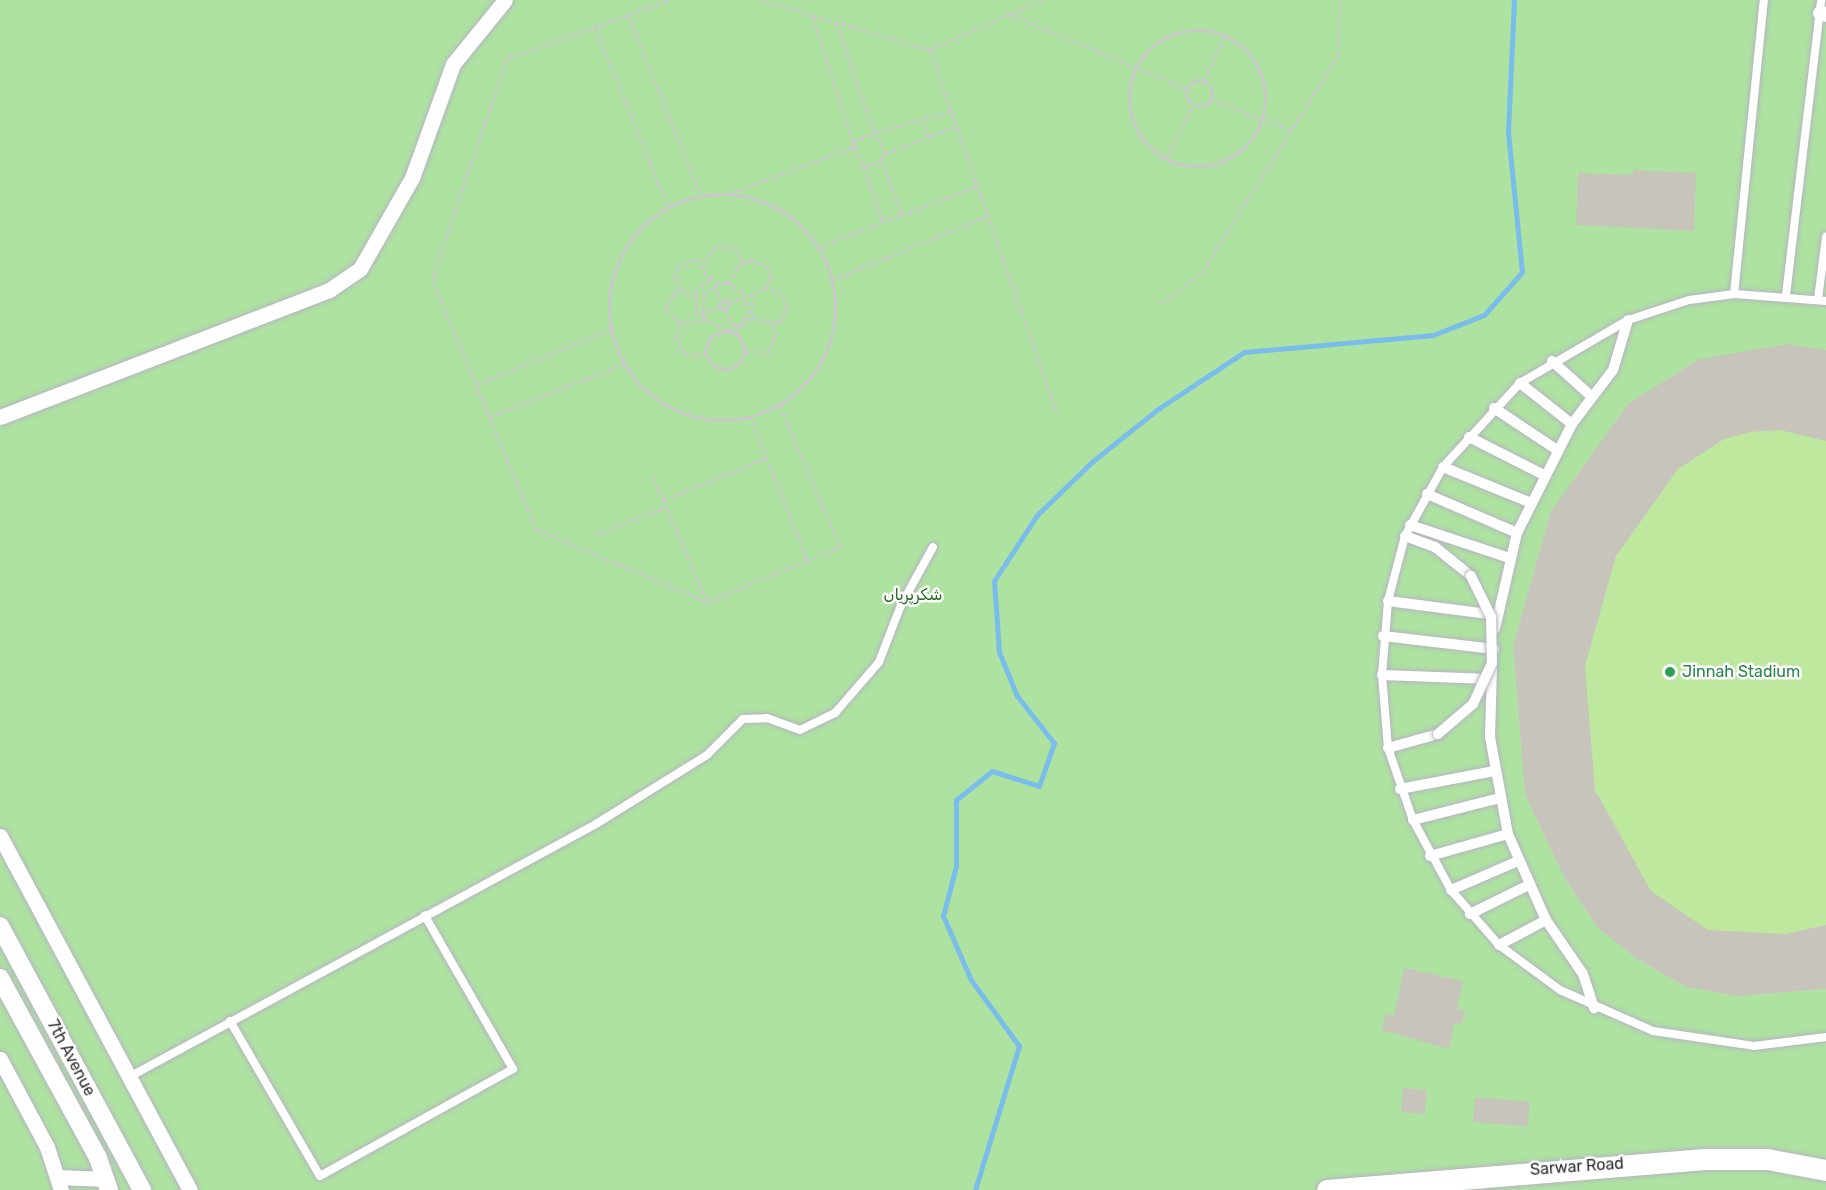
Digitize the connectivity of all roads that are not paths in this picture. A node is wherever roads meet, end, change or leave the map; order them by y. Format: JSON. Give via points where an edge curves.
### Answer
{"nodes":[{"id":1,"x":506,"y":0,"type":"edge"},
{"id":2,"x":1764,"y":0,"type":"edge"},
{"id":3,"x":1822,"y":9,"type":"edge"},
{"id":4,"x":1826,"y":237,"type":"edge"},
{"id":5,"x":1734,"y":294,"type":"junction"},
{"id":6,"x":1786,"y":295,"type":"junction"},
{"id":7,"x":1822,"y":300,"type":"edge"},
{"id":8,"x":1628,"y":320,"type":"junction"},
{"id":9,"x":1552,"y":361,"type":"junction"},
{"id":10,"x":1520,"y":383,"type":"junction"},
{"id":11,"x":1591,"y":396,"type":"junction"},
{"id":12,"x":1494,"y":408,"type":"junction"},
{"id":13,"x":0,"y":417,"type":"edge"},
{"id":14,"x":1572,"y":423,"type":"junction"},
{"id":15,"x":1469,"y":437,"type":"junction"},
{"id":16,"x":1557,"y":450,"type":"junction"},
{"id":17,"x":1443,"y":467,"type":"junction"},
{"id":18,"x":1544,"y":475,"type":"junction"},
{"id":19,"x":1427,"y":494,"type":"junction"},
{"id":20,"x":1531,"y":503,"type":"junction"},
{"id":21,"x":1410,"y":525,"type":"junction"},
{"id":22,"x":1517,"y":533,"type":"junction"},
{"id":23,"x":1405,"y":536,"type":"junction"},
{"id":24,"x":933,"y":547,"type":"dead end"},
{"id":25,"x":1509,"y":558,"type":"junction"},
{"id":26,"x":1388,"y":601,"type":"junction"},
{"id":27,"x":1496,"y":615,"type":"junction"},
{"id":28,"x":1383,"y":636,"type":"junction"},
{"id":29,"x":1494,"y":649,"type":"junction"},
{"id":30,"x":1382,"y":675,"type":"junction"},
{"id":31,"x":1490,"y":678,"type":"junction"},
{"id":32,"x":1388,"y":748,"type":"junction"},
{"id":33,"x":1494,"y":771,"type":"junction"},
{"id":34,"x":1400,"y":789,"type":"junction"},
{"id":35,"x":1500,"y":798,"type":"junction"},
{"id":36,"x":1413,"y":820,"type":"junction"},
{"id":37,"x":1508,"y":834,"type":"junction"},
{"id":38,"x":0,"y":836,"type":"edge"},
{"id":39,"x":1430,"y":856,"type":"junction"},
{"id":40,"x":1518,"y":861,"type":"junction"},
{"id":41,"x":1529,"y":885,"type":"junction"},
{"id":42,"x":1451,"y":890,"type":"junction"},
{"id":43,"x":1470,"y":914,"type":"junction"},
{"id":44,"x":425,"y":916,"type":"junction"},
{"id":45,"x":1546,"y":920,"type":"junction"},
{"id":46,"x":0,"y":926,"type":"edge"},
{"id":47,"x":1499,"y":945,"type":"junction"},
{"id":48,"x":0,"y":978,"type":"edge"},
{"id":49,"x":1594,"y":1008,"type":"junction"},
{"id":50,"x":230,"y":1021,"type":"junction"},
{"id":51,"x":1826,"y":1036,"type":"edge"},
{"id":52,"x":0,"y":1059,"type":"edge"},
{"id":53,"x":131,"y":1076,"type":"junction"},
{"id":54,"x":1826,"y":1170,"type":"edge"},
{"id":55,"x":59,"y":1184,"type":"edge"},
{"id":56,"x":107,"y":1184,"type":"edge"},
{"id":57,"x":142,"y":1190,"type":"edge"},
{"id":58,"x":190,"y":1190,"type":"edge"},
{"id":59,"x":1328,"y":1190,"type":"edge"}],
"edges":[{"from":1,"to":13,"type":"street","via":[[453,64],[412,178],[360,269],[329,290]]},
{"from":2,"to":5,"type":"lane"},
{"from":3,"to":6,"type":"lane"},
{"from":4,"to":7,"type":"lane"},
{"from":5,"to":6,"type":"lane"},
{"from":5,"to":8,"type":"lane","via":[[1689,300]]},
{"from":6,"to":7,"type":"lane"},
{"from":8,"to":9,"type":"lane"},
{"from":8,"to":11,"type":"street","via":[[1613,370]]},
{"from":9,"to":10,"type":"lane"},
{"from":9,"to":11,"type":"street"},
{"from":10,"to":12,"type":"lane"},
{"from":10,"to":14,"type":"street"},
{"from":11,"to":14,"type":"street"},
{"from":12,"to":15,"type":"lane"},
{"from":12,"to":16,"type":"street"},
{"from":14,"to":16,"type":"street"},
{"from":15,"to":17,"type":"lane"},
{"from":15,"to":18,"type":"street"},
{"from":16,"to":18,"type":"street"},
{"from":17,"to":19,"type":"lane"},
{"from":17,"to":20,"type":"street"},
{"from":18,"to":20,"type":"street"},
{"from":19,"to":21,"type":"lane"},
{"from":19,"to":22,"type":"street"},
{"from":20,"to":22,"type":"street"},
{"from":21,"to":23,"type":"lane"},
{"from":21,"to":25,"type":"street"},
{"from":22,"to":25,"type":"street"},
{"from":23,"to":26,"type":"lane"},
{"from":23,"to":32,"type":"street","bridge":true,"via":[[1435,547],[1471,576],[1491,617],[1492,663],[1473,704],[1438,734]]},
{"from":24,"to":44,"type":"lane","via":[[914,577],[874,671],[835,713],[800,730],[767,718],[743,719],[707,755],[596,824]]},
{"from":25,"to":27,"type":"street"},
{"from":26,"to":27,"type":"street"},
{"from":26,"to":28,"type":"lane"},
{"from":27,"to":29,"type":"street"},
{"from":28,"to":29,"type":"street"},
{"from":28,"to":30,"type":"lane"},
{"from":29,"to":31,"type":"street"},
{"from":30,"to":31,"type":"street"},
{"from":30,"to":32,"type":"lane"},
{"from":31,"to":33,"type":"street"},
{"from":32,"to":34,"type":"lane"},
{"from":33,"to":34,"type":"street"},
{"from":33,"to":35,"type":"street"},
{"from":34,"to":36,"type":"lane"},
{"from":35,"to":36,"type":"street"},
{"from":35,"to":37,"type":"street"},
{"from":36,"to":39,"type":"lane"},
{"from":37,"to":39,"type":"street"},
{"from":37,"to":40,"type":"street"},
{"from":38,"to":53,"type":"street"},
{"from":39,"to":42,"type":"lane"},
{"from":40,"to":41,"type":"street"},
{"from":40,"to":42,"type":"street"},
{"from":41,"to":43,"type":"street"},
{"from":41,"to":45,"type":"street"},
{"from":42,"to":43,"type":"lane"},
{"from":43,"to":47,"type":"lane"},
{"from":44,"to":50,"type":"lane"},
{"from":44,"to":50,"type":"lane","via":[[513,1069],[320,1176]]},
{"from":45,"to":47,"type":"street"},
{"from":45,"to":49,"type":"street","via":[[1583,974]]},
{"from":46,"to":57,"type":"street","name":"7th Avenue"},
{"from":47,"to":49,"type":"lane"},
{"from":48,"to":56,"type":"street","name":"7th Avenue"},
{"from":49,"to":51,"type":"lane","via":[[1653,1031],[1754,1046]]},
{"from":50,"to":53,"type":"lane"},
{"from":52,"to":55,"type":"street","via":[[47,1147]]},
{"from":53,"to":58,"type":"street"},
{"from":54,"to":59,"type":"main road","name":"Sarwar Road","via":[[1767,1159],[1705,1159]]},
{"from":55,"to":56,"type":"street"}]}
